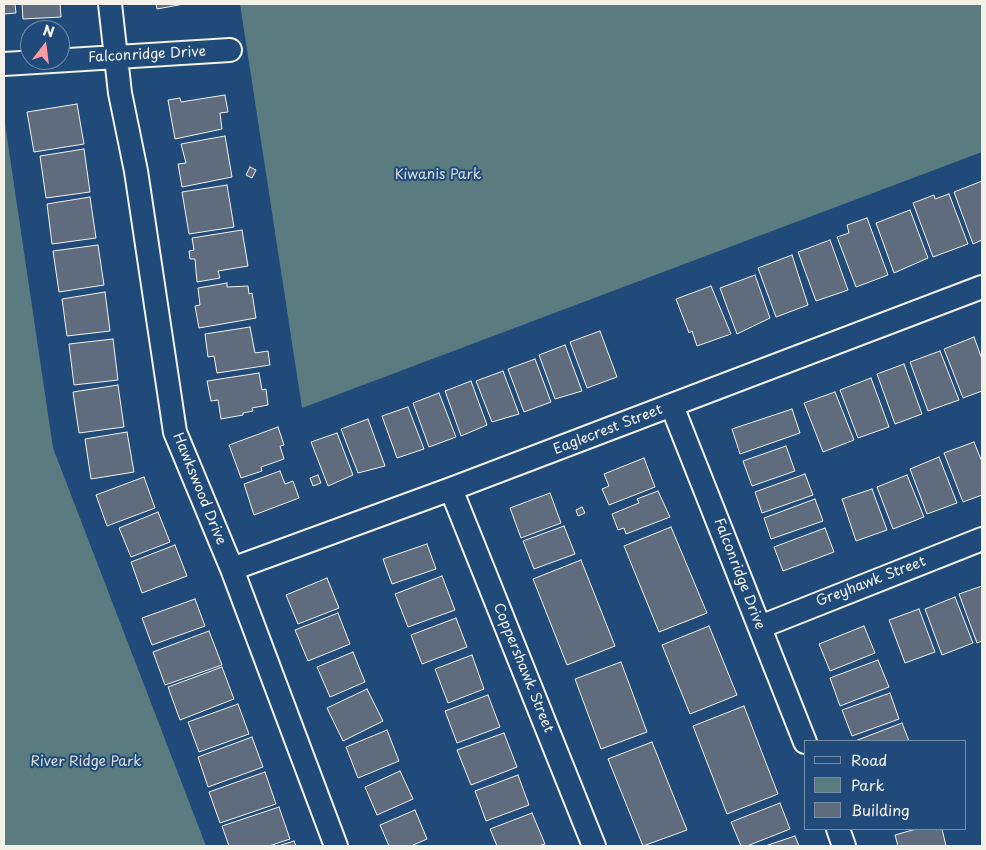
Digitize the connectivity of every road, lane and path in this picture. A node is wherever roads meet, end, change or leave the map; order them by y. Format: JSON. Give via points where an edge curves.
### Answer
{"nodes":[{"id":1,"x":110,"y":4,"type":"edge"},
{"id":2,"x":230,"y":50,"type":"dead end"},
{"id":3,"x":115,"y":57,"type":"junction"},
{"id":4,"x":4,"y":64,"type":"edge"},
{"id":5,"x":982,"y":287,"type":"edge"},
{"id":6,"x":672,"y":406,"type":"junction"},
{"id":7,"x":451,"y":489,"type":"junction"},
{"id":8,"x":982,"y":539,"type":"edge"},
{"id":9,"x":232,"y":570,"type":"junction"},
{"id":10,"x":760,"y":627,"type":"junction"},
{"id":11,"x":804,"y":740,"type":"edge"},
{"id":12,"x":838,"y":830,"type":"edge"},
{"id":13,"x":336,"y":846,"type":"edge"},
{"id":14,"x":594,"y":846,"type":"edge"},
{"id":15,"x":844,"y":846,"type":"edge"}],
"edges":[{"from":1,"to":3,"type":"street","name":"Hawkswood Drive"},
{"from":2,"to":3,"type":"street","name":"Falconridge Drive"},
{"from":3,"to":4,"type":"street","name":"Falconridge Drive"},
{"from":3,"to":9,"type":"street","name":"Hawkswood Drive","via":[[136,171],[175,432]]},
{"from":5,"to":6,"type":"street","name":"Eaglecrest Street"},
{"from":6,"to":7,"type":"street","name":"Eaglecrest Street"},
{"from":6,"to":10,"type":"street","name":"Falconridge Drive"},
{"from":7,"to":9,"type":"street","name":"Eaglecrest Street"},
{"from":7,"to":14,"type":"street","name":"Coppershawk Street"},
{"from":8,"to":10,"type":"street","name":"Greyhawk Street"},
{"from":9,"to":13,"type":"street","name":"Hawkswood Drive"},
{"from":10,"to":11,"type":"street","name":"Falconridge Drive"},
{"from":12,"to":15,"type":"street"}]}
